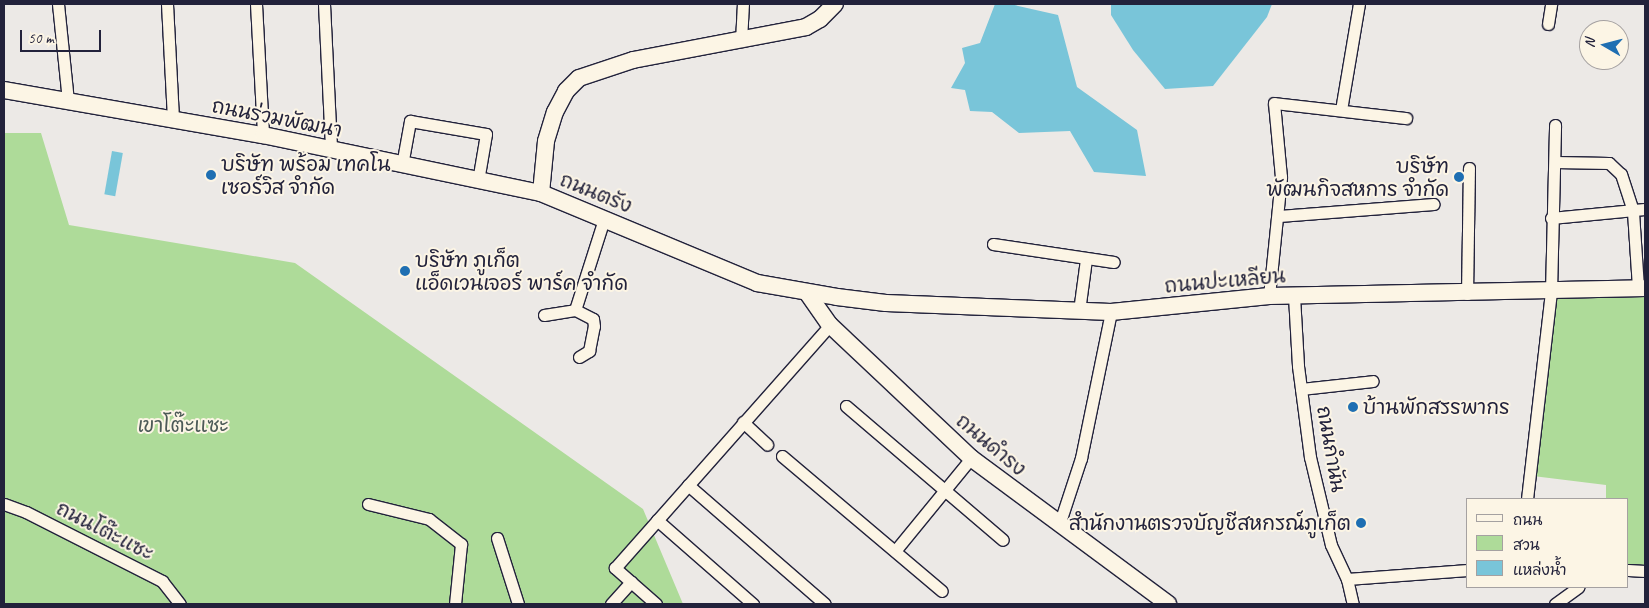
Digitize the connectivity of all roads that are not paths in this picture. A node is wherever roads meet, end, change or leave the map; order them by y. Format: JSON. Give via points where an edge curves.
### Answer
{"nodes":[{"id":1,"x":58,"y":4,"type":"edge"},
{"id":2,"x":167,"y":4,"type":"edge"},
{"id":3,"x":256,"y":4,"type":"edge"},
{"id":4,"x":324,"y":4,"type":"edge"},
{"id":5,"x":743,"y":4,"type":"edge"},
{"id":6,"x":835,"y":4,"type":"edge"},
{"id":7,"x":1359,"y":4,"type":"edge"},
{"id":8,"x":1551,"y":4,"type":"edge"},
{"id":9,"x":1548,"y":24,"type":"dead end"},
{"id":10,"x":741,"y":41,"type":"junction"},
{"id":11,"x":4,"y":90,"type":"edge"},
{"id":12,"x":68,"y":101,"type":"junction"},
{"id":13,"x":1340,"y":110,"type":"junction"},
{"id":14,"x":1406,"y":118,"type":"dead end"},
{"id":15,"x":173,"y":120,"type":"junction"},
{"id":16,"x":1555,"y":125,"type":"dead end"},
{"id":17,"x":263,"y":134,"type":"junction"},
{"id":18,"x":331,"y":149,"type":"junction"},
{"id":19,"x":1555,"y":162,"type":"junction"},
{"id":20,"x":402,"y":165,"type":"junction"},
{"id":21,"x":1469,"y":168,"type":"dead end"},
{"id":22,"x":478,"y":181,"type":"junction"},
{"id":23,"x":541,"y":193,"type":"junction"},
{"id":24,"x":1434,"y":204,"type":"dead end"},
{"id":25,"x":1645,"y":209,"type":"edge"},
{"id":26,"x":1633,"y":212,"type":"junction"},
{"id":27,"x":1279,"y":216,"type":"junction"},
{"id":28,"x":1551,"y":218,"type":"junction"},
{"id":29,"x":604,"y":220,"type":"junction"},
{"id":30,"x":994,"y":244,"type":"dead end"},
{"id":31,"x":1086,"y":259,"type":"junction"},
{"id":32,"x":1114,"y":262,"type":"dead end"},
{"id":33,"x":1641,"y":288,"type":"edge"},
{"id":34,"x":1551,"y":292,"type":"junction"},
{"id":35,"x":808,"y":294,"type":"junction"},
{"id":36,"x":1467,"y":294,"type":"junction"},
{"id":37,"x":1270,"y":296,"type":"junction"},
{"id":38,"x":1294,"y":296,"type":"junction"},
{"id":39,"x":575,"y":310,"type":"junction"},
{"id":40,"x":1079,"y":311,"type":"junction"},
{"id":41,"x":1111,"y":312,"type":"junction"},
{"id":42,"x":544,"y":315,"type":"dead end"},
{"id":43,"x":830,"y":325,"type":"junction"},
{"id":44,"x":579,"y":357,"type":"dead end"},
{"id":45,"x":1373,"y":381,"type":"dead end"},
{"id":46,"x":1301,"y":388,"type":"junction"},
{"id":47,"x":846,"y":406,"type":"dead end"},
{"id":48,"x":743,"y":422,"type":"junction"},
{"id":49,"x":767,"y":444,"type":"dead end"},
{"id":50,"x":782,"y":456,"type":"dead end"},
{"id":51,"x":971,"y":458,"type":"junction"},
{"id":52,"x":688,"y":486,"type":"junction"},
{"id":53,"x":946,"y":491,"type":"junction"},
{"id":54,"x":1527,"y":498,"type":"edge"},
{"id":55,"x":4,"y":504,"type":"edge"},
{"id":56,"x":368,"y":504,"type":"dead end"},
{"id":57,"x":657,"y":520,"type":"junction"},
{"id":58,"x":1059,"y":525,"type":"junction"},
{"id":59,"x":497,"y":538,"type":"dead end"},
{"id":60,"x":1003,"y":540,"type":"dead end"},
{"id":61,"x":895,"y":551,"type":"junction"},
{"id":62,"x":1466,"y":570,"type":"edge"},
{"id":63,"x":1629,"y":570,"type":"edge"},
{"id":64,"x":1645,"y":571,"type":"edge"},
{"id":65,"x":1347,"y":578,"type":"junction"},
{"id":66,"x":631,"y":582,"type":"junction"},
{"id":67,"x":1577,"y":588,"type":"edge"},
{"id":68,"x":942,"y":591,"type":"dead end"},
{"id":69,"x":180,"y":604,"type":"edge"},
{"id":70,"x":455,"y":604,"type":"edge"},
{"id":71,"x":518,"y":604,"type":"edge"},
{"id":72,"x":611,"y":604,"type":"edge"},
{"id":73,"x":656,"y":604,"type":"edge"},
{"id":74,"x":754,"y":604,"type":"edge"},
{"id":75,"x":825,"y":604,"type":"edge"},
{"id":76,"x":1168,"y":604,"type":"edge"},
{"id":77,"x":1353,"y":604,"type":"edge"},
{"id":78,"x":1555,"y":604,"type":"edge"}],
"edges":[{"from":1,"to":12,"type":"street"},
{"from":2,"to":15,"type":"street"},
{"from":3,"to":17,"type":"street"},
{"from":4,"to":18,"type":"street"},
{"from":5,"to":10,"type":"street"},
{"from":6,"to":10,"type":"street","name":"ถนนตรัง","via":[[806,27]]},
{"from":7,"to":13,"type":"street"},
{"from":8,"to":9,"type":"street"},
{"from":10,"to":23,"type":"street","name":"ถนนตรัง","via":[[633,60],[579,78],[566,91],[554,112],[546,141]]},
{"from":11,"to":12,"type":"street","name":"ถนนร่วมพัฒนา"},
{"from":12,"to":15,"type":"street","name":"ถนนร่วมพัฒนา"},
{"from":13,"to":14,"type":"street"},
{"from":13,"to":27,"type":"street","via":[[1274,103],[1281,177]]},
{"from":15,"to":17,"type":"street","name":"ถนนร่วมพัฒนา"},
{"from":16,"to":19,"type":"street"},
{"from":17,"to":18,"type":"street","name":"ถนนร่วมพัฒนา"},
{"from":18,"to":20,"type":"street","name":"ถนนร่วมพัฒนา"},
{"from":19,"to":26,"type":"street","via":[[1600,162],[1615,166]]},
{"from":19,"to":28,"type":"street"},
{"from":20,"to":22,"type":"street","name":"ถนนร่วมพัฒนา"},
{"from":20,"to":22,"type":"street","via":[[410,121],[486,134]]},
{"from":21,"to":36,"type":"street"},
{"from":22,"to":23,"type":"street","name":"ถนนร่วมพัฒนา"},
{"from":23,"to":29,"type":"street","name":"ถนนตรัง"},
{"from":24,"to":27,"type":"street"},
{"from":25,"to":26,"type":"street"},
{"from":26,"to":28,"type":"street"},
{"from":26,"to":33,"type":"street"},
{"from":27,"to":37,"type":"street"},
{"from":28,"to":34,"type":"street"},
{"from":29,"to":35,"type":"street","name":"ถนนตรัง","via":[[757,282]]},
{"from":29,"to":39,"type":"street"},
{"from":30,"to":31,"type":"street"},
{"from":31,"to":32,"type":"street"},
{"from":31,"to":40,"type":"street"},
{"from":33,"to":34,"type":"street","name":"ถนนปะเหลียน"},
{"from":34,"to":36,"type":"street","name":"ถนนปะเหลียน"},
{"from":34,"to":54,"type":"street"},
{"from":35,"to":40,"type":"street","name":"ถนนปะเหลียน","via":[[886,303]]},
{"from":35,"to":43,"type":"street","name":"ถนนดำรง"},
{"from":36,"to":38,"type":"street","name":"ถนนปะเหลียน"},
{"from":37,"to":38,"type":"street","name":"ถนนปะเหลียน"},
{"from":37,"to":41,"type":"street","name":"ถนนปะเหลียน"},
{"from":38,"to":46,"type":"street","name":"ถนนกำนัน"},
{"from":39,"to":42,"type":"street"},
{"from":39,"to":44,"type":"street","via":[[593,319],[594,326],[589,351]]},
{"from":40,"to":41,"type":"street","name":"ถนนปะเหลียน"},
{"from":41,"to":58,"type":"street","via":[[1081,458]]},
{"from":43,"to":48,"type":"street"},
{"from":43,"to":51,"type":"street","name":"ถนนดำรง"},
{"from":45,"to":46,"type":"street"},
{"from":46,"to":65,"type":"street","name":"ถนนกำนัน","via":[[1310,456],[1331,545]]},
{"from":47,"to":53,"type":"street"},
{"from":48,"to":49,"type":"street"},
{"from":48,"to":52,"type":"street"},
{"from":50,"to":61,"type":"street"},
{"from":51,"to":53,"type":"street"},
{"from":51,"to":58,"type":"street","name":"ถนนดำรง"},
{"from":52,"to":57,"type":"street"},
{"from":52,"to":75,"type":"street"},
{"from":53,"to":60,"type":"street"},
{"from":53,"to":61,"type":"street"},
{"from":55,"to":69,"type":"street","name":"ถนนโต๊ะแซะ","via":[[162,581]]},
{"from":56,"to":70,"type":"street","via":[[429,519],[461,544]]},
{"from":57,"to":66,"type":"street","via":[[615,568]]},
{"from":57,"to":74,"type":"street"},
{"from":58,"to":76,"type":"street","name":"ถนนดำรง"},
{"from":59,"to":71,"type":"street"},
{"from":61,"to":68,"type":"street"},
{"from":62,"to":65,"type":"street"},
{"from":63,"to":64,"type":"street"},
{"from":65,"to":77,"type":"street","name":"ถนนกำนัน"},
{"from":66,"to":72,"type":"street"},
{"from":66,"to":73,"type":"street"},
{"from":67,"to":78,"type":"street"}]}
